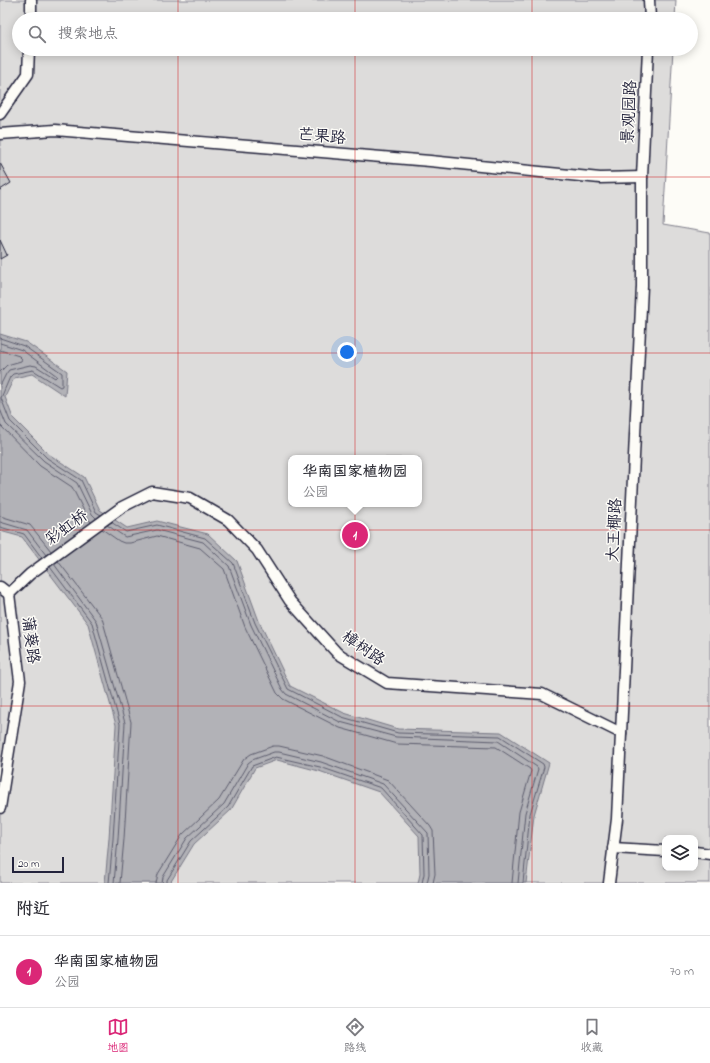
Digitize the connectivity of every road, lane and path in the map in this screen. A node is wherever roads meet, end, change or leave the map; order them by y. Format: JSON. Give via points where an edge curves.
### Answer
{"nodes":[{"id":1,"x":31,"y":0,"type":"edge"},
{"id":2,"x":649,"y":0,"type":"edge"},
{"id":3,"x":30,"y":12,"type":"edge"},
{"id":4,"x":650,"y":12,"type":"edge"},
{"id":5,"x":29,"y":56,"type":"edge"},
{"id":6,"x":648,"y":56,"type":"edge"},
{"id":7,"x":0,"y":114,"type":"edge"},
{"id":8,"x":0,"y":134,"type":"edge"},
{"id":9,"x":642,"y":177,"type":"junction"},
{"id":10,"x":122,"y":507,"type":"joint"},
{"id":11,"x":0,"y":587,"type":"edge"},
{"id":12,"x":9,"y":594,"type":"junction"},
{"id":13,"x":621,"y":733,"type":"junction"},
{"id":14,"x":0,"y":808,"type":"edge"},
{"id":15,"x":613,"y":848,"type":"junction"},
{"id":16,"x":662,"y":850,"type":"edge"},
{"id":17,"x":698,"y":852,"type":"edge"},
{"id":18,"x":710,"y":854,"type":"edge"},
{"id":19,"x":609,"y":883,"type":"edge"}],
"edges":[{"from":1,"to":3,"type":"lane"},
{"from":2,"to":4,"type":"lane"},
{"from":5,"to":7,"type":"lane","via":[[28,74]]},
{"from":6,"to":9,"type":"lane","name":"景观园路"},
{"from":8,"to":9,"type":"lane","name":"芒果路","via":[[55,130],[423,160],[600,178]]},
{"from":9,"to":13,"type":"lane","name":"大王椰路","via":[[642,286]]},
{"from":10,"to":12,"type":"lane","name":"彩虹桥","via":[[30,574]]},
{"from":10,"to":13,"type":"lane","name":"樟树路","via":[[152,492],[190,498],[228,520],[257,550],[290,601],[337,652],[387,683],[542,694]]},
{"from":11,"to":12,"type":"lane"},
{"from":12,"to":14,"type":"lane","name":"蒲葵路","via":[[20,681]]},
{"from":13,"to":15,"type":"lane","name":"大王椰路"},
{"from":15,"to":16,"type":"lane"},
{"from":15,"to":19,"type":"lane","name":"大王椰路"},
{"from":17,"to":18,"type":"lane"}]}
